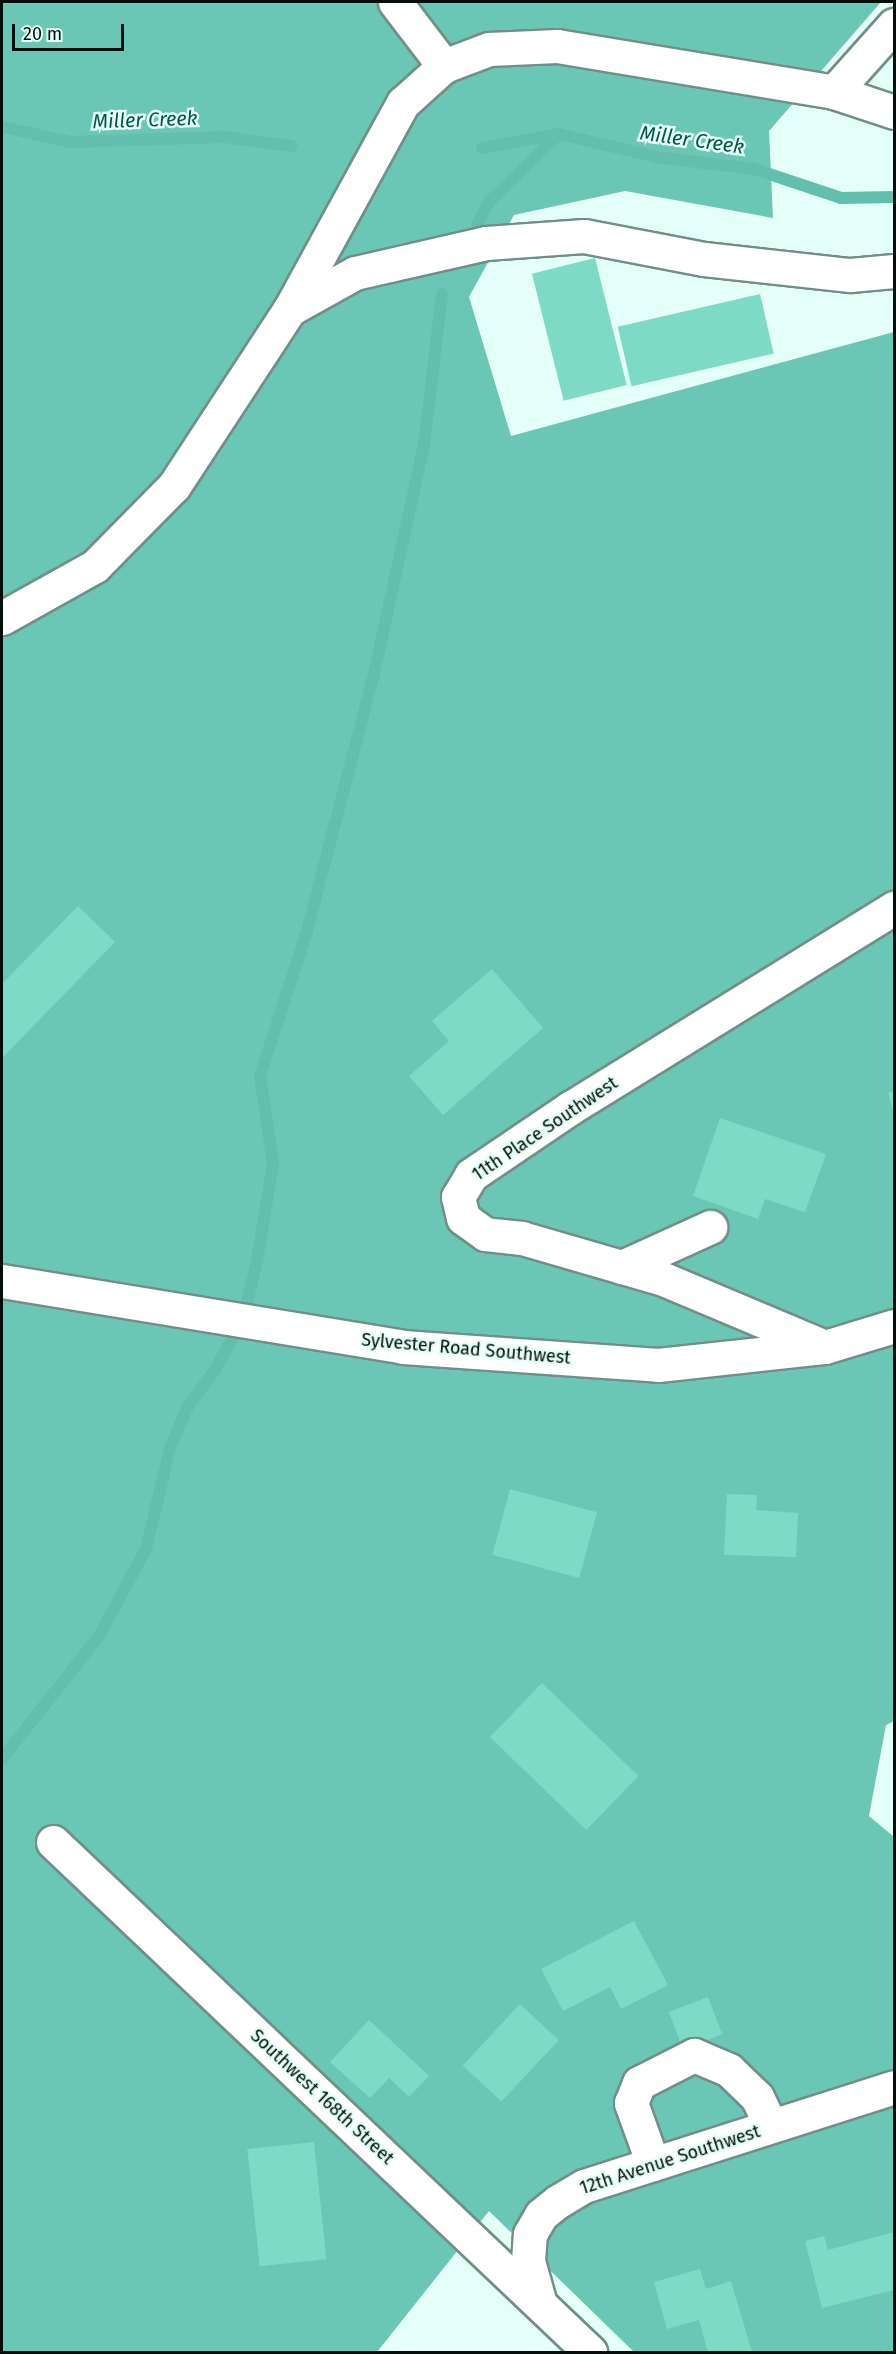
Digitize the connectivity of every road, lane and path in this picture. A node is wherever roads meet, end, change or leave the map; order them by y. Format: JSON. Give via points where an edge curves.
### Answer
{"nodes":[{"id":1,"x":395,"y":2,"type":"edge"},
{"id":2,"x":894,"y":25,"type":"edge"},
{"id":3,"x":444,"y":66,"type":"junction"},
{"id":4,"x":834,"y":92,"type":"junction"},
{"id":5,"x":894,"y":112,"type":"edge"},
{"id":6,"x":894,"y":271,"type":"edge"},
{"id":7,"x":290,"y":309,"type":"junction"},
{"id":8,"x":2,"y":618,"type":"edge"},
{"id":9,"x":894,"y":908,"type":"edge"},
{"id":10,"x":710,"y":1227,"type":"dead end"},
{"id":11,"x":622,"y":1268,"type":"junction"},
{"id":12,"x":2,"y":1281,"type":"edge"},
{"id":13,"x":894,"y":1326,"type":"edge"},
{"id":14,"x":825,"y":1347,"type":"junction"},
{"id":15,"x":53,"y":1842,"type":"dead end"},
{"id":16,"x":894,"y":2087,"type":"edge"},
{"id":17,"x":771,"y":2126,"type":"junction"},
{"id":18,"x":653,"y":2164,"type":"junction"},
{"id":19,"x":540,"y":2304,"type":"junction"},
{"id":20,"x":590,"y":2352,"type":"edge"}],
"edges":[{"from":1,"to":3,"type":"street"},
{"from":2,"to":4,"type":"street"},
{"from":3,"to":4,"type":"street","via":[[489,49],[557,46]]},
{"from":3,"to":7,"type":"street","via":[[403,103]]},
{"from":4,"to":5,"type":"street"},
{"from":6,"to":7,"type":"street","via":[[850,275],[704,259],[584,236],[486,243],[355,273]]},
{"from":7,"to":8,"type":"street","via":[[174,486],[95,566]]},
{"from":9,"to":11,"type":"street","name":"11th Place Southwest","via":[[570,1108],[471,1175],[458,1197],[463,1218],[485,1234],[522,1238]]},
{"from":10,"to":11,"type":"street"},
{"from":11,"to":14,"type":"street","name":"11th Place Southwest","via":[[663,1279]]},
{"from":12,"to":14,"type":"street","name":"Sylvester Road Southwest","via":[[403,1347],[658,1365]]},
{"from":13,"to":14,"type":"street","name":"Sylvester Road Southwest"},
{"from":15,"to":19,"type":"street","name":"Southwest 168th Street"},
{"from":16,"to":17,"type":"street","name":"12th Avenue Southwest"},
{"from":17,"to":18,"type":"street","name":"12th Avenue Southwest"},
{"from":17,"to":18,"type":"street","via":[[757,2097],[729,2070],[694,2055],[639,2083],[631,2103]]},
{"from":18,"to":19,"type":"street","name":"12th Avenue Southwest","via":[[585,2186],[541,2215],[530,2234],[528,2261]]},
{"from":19,"to":20,"type":"street","name":"Southwest 168th Street"}]}
